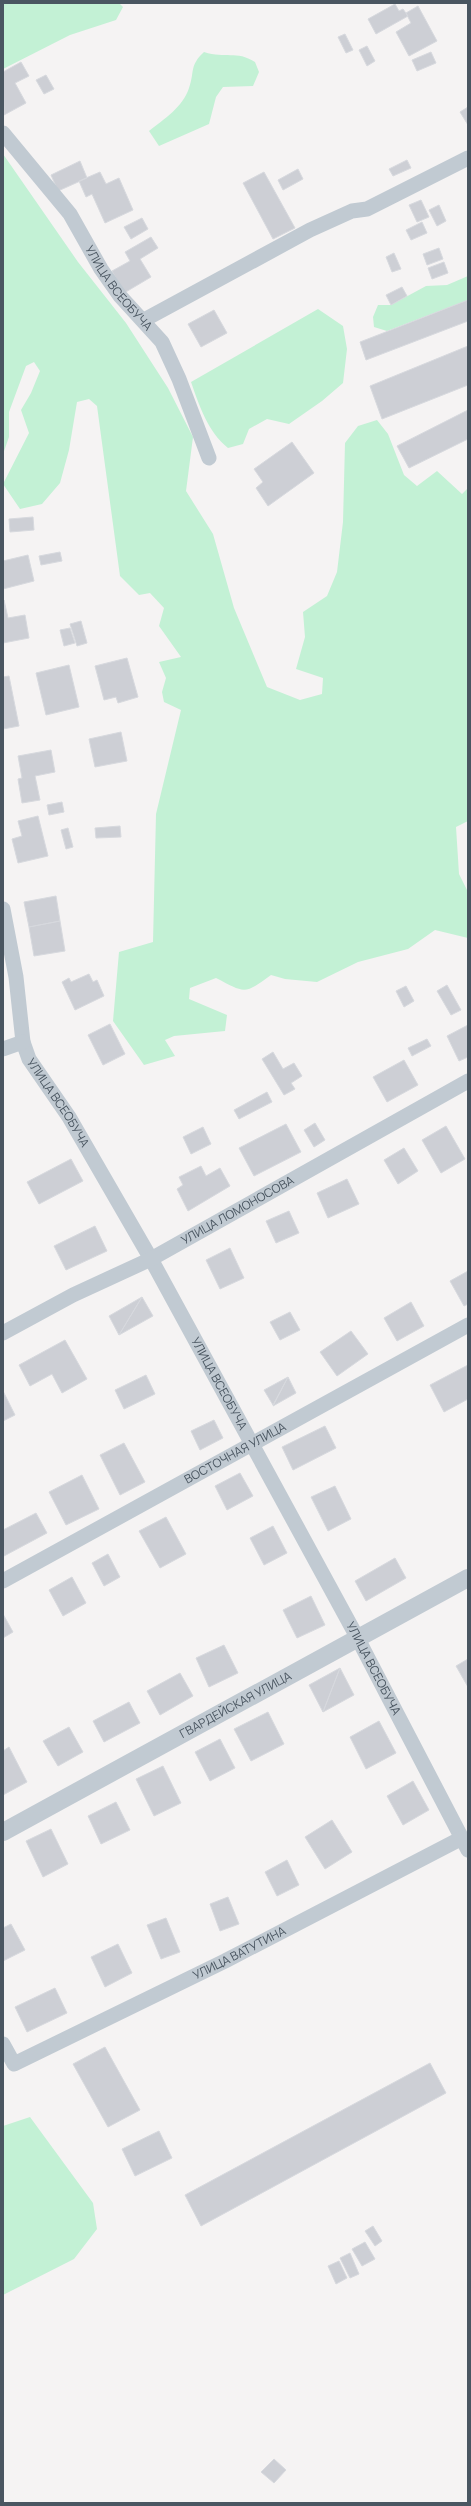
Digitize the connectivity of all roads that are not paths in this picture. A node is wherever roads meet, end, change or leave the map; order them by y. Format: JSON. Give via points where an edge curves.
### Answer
{"nodes":[{"id":1,"x":3,"y":133,"type":"edge"},
{"id":2,"x":468,"y":158,"type":"edge"},
{"id":3,"x":144,"y":320,"type":"junction"},
{"id":4,"x":209,"y":458,"type":"dead end"},
{"id":5,"x":3,"y":909,"type":"edge"},
{"id":6,"x":23,"y":1042,"type":"junction"},
{"id":7,"x":3,"y":1049,"type":"edge"},
{"id":8,"x":468,"y":1081,"type":"edge"},
{"id":9,"x":150,"y":1259,"type":"junction"},
{"id":10,"x":468,"y":1325,"type":"edge"},
{"id":11,"x":6,"y":1327,"type":"edge"},
{"id":12,"x":253,"y":1445,"type":"junction"},
{"id":13,"x":468,"y":1578,"type":"edge"},
{"id":14,"x":3,"y":1581,"type":"edge"},
{"id":15,"x":357,"y":1638,"type":"junction"},
{"id":16,"x":3,"y":1832,"type":"edge"},
{"id":17,"x":465,"y":1844,"type":"edge"},
{"id":18,"x":3,"y":2044,"type":"edge"}],
"edges":[{"from":1,"to":3,"type":"street","name":"УЛИЦА ВСЕОБУЧА","via":[[70,214],[101,269],[120,296]]},
{"from":2,"to":3,"type":"street","via":[[367,209],[352,211],[310,230]]},
{"from":3,"to":4,"type":"street","name":"УЛИЦА ВСЕОБУЧА","via":[[165,348]]},
{"from":5,"to":6,"type":"street","name":"УЛИЦА ВСЕОБУЧА","via":[[16,976]]},
{"from":6,"to":7,"type":"street"},
{"from":6,"to":9,"type":"street","name":"УЛИЦА ВСЕОБУЧА","via":[[29,1059],[69,1117]]},
{"from":8,"to":9,"type":"street","name":"УЛИЦА ЛОМОНОСОВА"},
{"from":9,"to":11,"type":"street","name":"УЛИЦА ЛОМОНОСОВА"},
{"from":9,"to":12,"type":"street","name":"УЛИЦА ВСЕОБУЧА"},
{"from":10,"to":12,"type":"street","name":"ВОСТОЧНАЯ УЛИЦА"},
{"from":12,"to":14,"type":"street","name":"ВОСТОЧНАЯ УЛИЦА"},
{"from":12,"to":15,"type":"street","name":"УЛИЦА ВСЕОБУЧА"},
{"from":13,"to":15,"type":"street","name":"ГВАРДЕЙСКАЯ УЛИЦА"},
{"from":15,"to":16,"type":"street","name":"ГВАРДЕЙСКАЯ УЛИЦА"},
{"from":15,"to":17,"type":"street","name":"УЛИЦА ВСЕОБУЧА"},
{"from":17,"to":18,"type":"street","name":"УЛИЦА ВАТУТИНА","via":[[14,2064]]}]}
